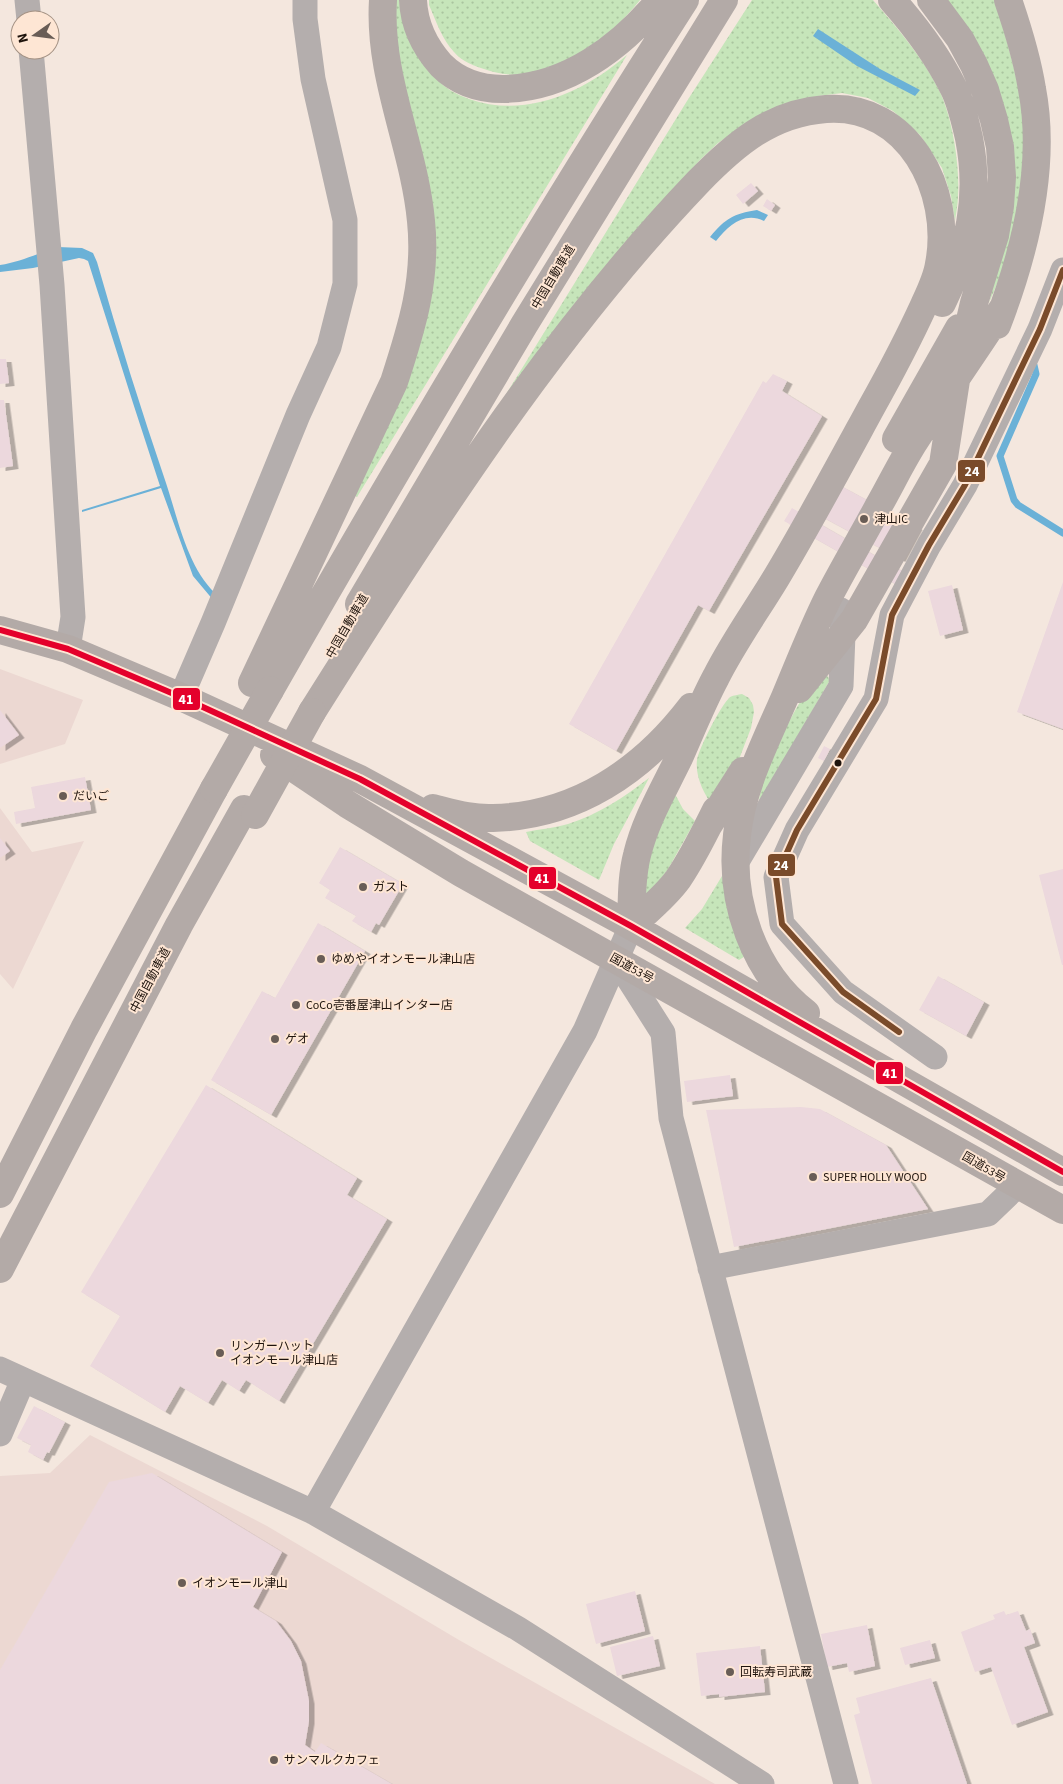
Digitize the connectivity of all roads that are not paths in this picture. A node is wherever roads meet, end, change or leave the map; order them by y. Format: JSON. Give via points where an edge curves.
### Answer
{"nodes":[{"id":1,"x":305,"y":0,"type":"edge"},
{"id":2,"x":383,"y":0,"type":"edge"},
{"id":3,"x":413,"y":0,"type":"edge"},
{"id":4,"x":660,"y":0,"type":"edge"},
{"id":5,"x":684,"y":0,"type":"edge"},
{"id":6,"x":724,"y":0,"type":"edge"},
{"id":7,"x":892,"y":0,"type":"edge"},
{"id":8,"x":931,"y":0,"type":"edge"},
{"id":9,"x":1008,"y":0,"type":"edge"},
{"id":10,"x":33,"y":60,"type":"edge"},
{"id":11,"x":1063,"y":270,"type":"edge"},
{"id":12,"x":956,"y":274,"type":"junction"},
{"id":13,"x":974,"y":303,"type":"junction"},
{"id":14,"x":1003,"y":308,"type":"junction"},
{"id":15,"x":908,"y":340,"type":"junction"},
{"id":16,"x":956,"y":380,"type":"junction"},
{"id":17,"x":888,"y":434,"type":"junction"},
{"id":18,"x":943,"y":464,"type":"junction"},
{"id":19,"x":801,"y":593,"type":"junction"},
{"id":20,"x":842,"y":622,"type":"junction"},
{"id":21,"x":0,"y":630,"type":"edge"},
{"id":22,"x":68,"y":649,"type":"junction"},
{"id":23,"x":717,"y":673,"type":"junction"},
{"id":24,"x":261,"y":686,"type":"junction"},
{"id":25,"x":181,"y":696,"type":"junction"},
{"id":26,"x":306,"y":710,"type":"junction"},
{"id":27,"x":210,"y":711,"type":"junction"},
{"id":28,"x":778,"y":715,"type":"junction"},
{"id":29,"x":677,"y":761,"type":"junction"},
{"id":30,"x":360,"y":780,"type":"junction"},
{"id":31,"x":708,"y":826,"type":"junction"},
{"id":32,"x":735,"y":864,"type":"junction"},
{"id":33,"x":631,"y":926,"type":"junction"},
{"id":34,"x":616,"y":959,"type":"junction"},
{"id":35,"x":935,"y":1057,"type":"dead end"},
{"id":36,"x":878,"y":1066,"type":"junction"},
{"id":37,"x":1063,"y":1172,"type":"edge"},
{"id":38,"x":1017,"y":1186,"type":"junction"},
{"id":39,"x":0,"y":1194,"type":"edge"},
{"id":40,"x":1063,"y":1210,"type":"edge"},
{"id":41,"x":710,"y":1268,"type":"junction"},
{"id":42,"x":0,"y":1269,"type":"edge"},
{"id":43,"x":0,"y":1369,"type":"edge"},
{"id":44,"x":23,"y":1380,"type":"junction"},
{"id":45,"x":0,"y":1434,"type":"edge"},
{"id":46,"x":313,"y":1512,"type":"junction"},
{"id":47,"x":762,"y":1784,"type":"edge"},
{"id":48,"x":846,"y":1784,"type":"edge"}],
"edges":[{"from":1,"to":25,"type":"street","via":[[313,80],[346,220],[345,284],[329,347]]},
{"from":2,"to":24,"type":"highway","via":[[382,23],[388,76],[414,176],[421,221],[419,297],[394,382]]},
{"from":3,"to":4,"type":"highway","via":[[421,34],[431,54],[466,82],[487,89],[537,85],[588,65],[644,19]]},
{"from":5,"to":24,"type":"highway","via":[[591,146],[376,504]]},
{"from":6,"to":26,"type":"highway","name":"中国自動車道","via":[[409,518]]},
{"from":7,"to":12,"type":"highway","via":[[938,58],[966,122],[974,188],[966,248]]},
{"from":8,"to":13,"type":"highway","via":[[974,64],[985,90],[1000,147],[1002,177],[996,235]]},
{"from":9,"to":14,"type":"highway","via":[[1033,90],[1036,160],[1025,236]]},
{"from":10,"to":22,"type":"street","via":[[52,286],[73,618]]},
{"from":11,"to":35,"type":"street","via":[[1040,329],[965,485],[892,615],[876,699],[797,830],[776,877],[782,924],[788,931],[842,992]]},
{"from":12,"to":15,"type":"highway"},
{"from":12,"to":17,"type":"highway"},
{"from":13,"to":16,"type":"highway"},
{"from":13,"to":17,"type":"highway"},
{"from":14,"to":16,"type":"highway"},
{"from":14,"to":18,"type":"highway"},
{"from":15,"to":17,"type":"highway"},
{"from":15,"to":23,"type":"highway","via":[[778,575]]},
{"from":15,"to":26,"type":"highway","via":[[939,265],[942,232],[930,176],[917,154],[882,121],[860,111],[810,110],[784,117],[759,129],[711,168],[588,306],[454,493]]},
{"from":16,"to":17,"type":"highway"},
{"from":16,"to":18,"type":"highway"},
{"from":16,"to":20,"type":"highway","via":[[927,454]]},
{"from":16,"to":28,"type":"highway","via":[[912,446],[827,599]]},
{"from":17,"to":19,"type":"highway"},
{"from":18,"to":20,"type":"highway","via":[[854,620]]},
{"from":19,"to":23,"type":"highway"},
{"from":19,"to":28,"type":"highway"},
{"from":19,"to":29,"type":"highway","via":[[737,664]]},
{"from":19,"to":31,"type":"highway","via":[[771,702]]},
{"from":20,"to":28,"type":"highway"},
{"from":20,"to":32,"type":"street","via":[[842,686]]},
{"from":21,"to":22,"type":"highway","name":"国道53号"},
{"from":22,"to":25,"type":"highway","name":"国道53号"},
{"from":23,"to":29,"type":"highway"},
{"from":23,"to":30,"type":"highway","via":[[684,717],[634,767],[578,801],[552,809],[522,816],[464,816],[432,808]]},
{"from":24,"to":39,"type":"highway","bridge":true},
{"from":25,"to":27,"type":"highway","name":"国道53号"},
{"from":26,"to":42,"type":"highway","name":"中国自動車道","via":[[249,812],[179,925]]},
{"from":27,"to":30,"type":"highway","name":"国道53号"},
{"from":27,"to":34,"type":"highway","name":"国道53号","via":[[347,804]]},
{"from":28,"to":31,"type":"highway"},
{"from":28,"to":32,"type":"highway","via":[[742,806]]},
{"from":29,"to":33,"type":"highway","via":[[655,805],[636,856]]},
{"from":30,"to":33,"type":"highway","name":"国道53号"},
{"from":31,"to":33,"type":"highway","via":[[677,881]]},
{"from":32,"to":36,"type":"highway","via":[[744,922],[753,946],[778,987],[800,1008]]},
{"from":33,"to":34,"type":"street"},
{"from":33,"to":36,"type":"highway","name":"国道53号"},
{"from":34,"to":38,"type":"highway","name":"国道53号"},
{"from":34,"to":41,"type":"street","via":[[663,1033],[671,1118]]},
{"from":34,"to":46,"type":"street","via":[[584,1031]]},
{"from":36,"to":37,"type":"highway","name":"国道53号"},
{"from":38,"to":40,"type":"highway","name":"国道53号"},
{"from":38,"to":41,"type":"street","via":[[988,1214]]},
{"from":41,"to":48,"type":"street"},
{"from":43,"to":44,"type":"street"},
{"from":44,"to":45,"type":"street"},
{"from":44,"to":46,"type":"street"},
{"from":46,"to":47,"type":"street","via":[[517,1628]]}]}
